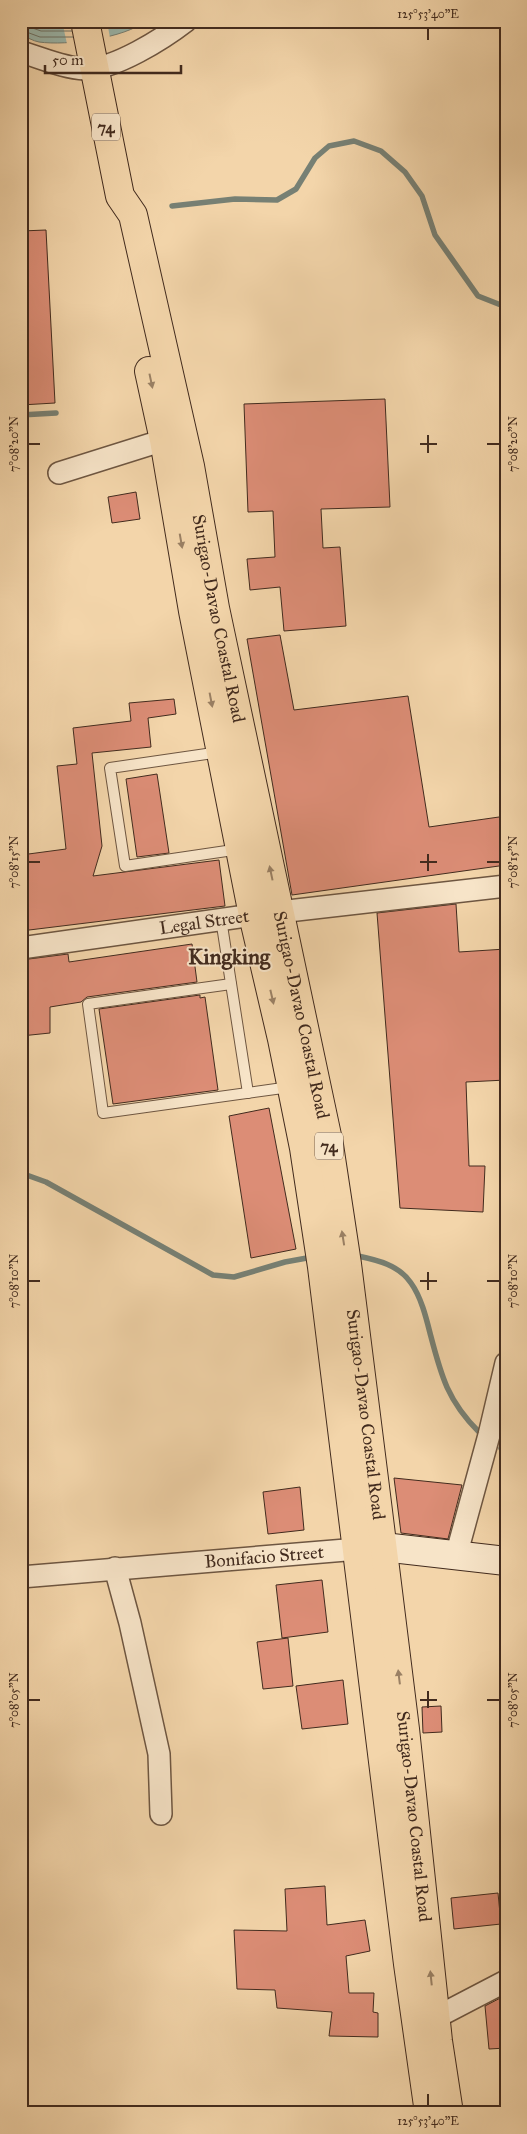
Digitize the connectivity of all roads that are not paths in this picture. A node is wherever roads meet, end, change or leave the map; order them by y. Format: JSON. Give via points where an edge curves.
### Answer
{"nodes":[{"id":1,"x":85,"y":21,"type":"edge"},
{"id":2,"x":186,"y":21,"type":"edge"},
{"id":3,"x":21,"y":52,"type":"edge"},
{"id":4,"x":93,"y":63,"type":"junction"},
{"id":5,"x":120,"y":196,"type":"junction"},
{"id":6,"x":164,"y":440,"type":"junction"},
{"id":7,"x":179,"y":468,"type":"junction"},
{"id":8,"x":59,"y":473,"type":"dead end"},
{"id":9,"x":204,"y":610,"type":"junction"},
{"id":10,"x":221,"y":752,"type":"junction"},
{"id":11,"x":240,"y":849,"type":"junction"},
{"id":12,"x":506,"y":886,"type":"edge"},
{"id":13,"x":280,"y":911,"type":"junction"},
{"id":14,"x":253,"y":915,"type":"junction"},
{"id":15,"x":221,"y":919,"type":"junction"},
{"id":16,"x":21,"y":948,"type":"edge"},
{"id":17,"x":231,"y":984,"type":"junction"},
{"id":18,"x":291,"y":1087,"type":"junction"},
{"id":19,"x":248,"y":1093,"type":"junction"},
{"id":20,"x":335,"y":1266,"type":"junction"},
{"id":21,"x":506,"y":1363,"type":"edge"},
{"id":22,"x":370,"y":1548,"type":"junction"},
{"id":23,"x":456,"y":1556,"type":"junction"},
{"id":24,"x":506,"y":1561,"type":"edge"},
{"id":25,"x":115,"y":1568,"type":"junction"},
{"id":26,"x":21,"y":1577,"type":"edge"},
{"id":27,"x":161,"y":1814,"type":"dead end"},
{"id":28,"x":506,"y":1981,"type":"edge"},
{"id":29,"x":431,"y":2034,"type":"junction"},
{"id":30,"x":429,"y":2113,"type":"edge"},
{"id":31,"x":449,"y":2113,"type":"edge"}],
"edges":[{"from":1,"to":4,"type":"highway","name":"Surigao-Davao Coastal Road","number":"74"},
{"from":2,"to":4,"type":"street","via":[[170,34],[143,48]]},
{"from":3,"to":4,"type":"street","via":[[69,67]]},
{"from":4,"to":5,"type":"highway","name":"Surigao-Davao Coastal Road","number":"74"},
{"from":5,"to":6,"type":"highway","name":"Surigao-Davao Coastal Road","number":"74","one_way":true,"via":[[116,218]]},
{"from":5,"to":7,"type":"highway","name":"Surigao-Davao Coastal Road","number":"74","via":[[132,214]]},
{"from":6,"to":7,"type":"highway","name":"Surigao-Davao Coastal Road","number":"74"},
{"from":6,"to":8,"type":"street"},
{"from":7,"to":9,"type":"highway","name":"Surigao-Davao Coastal Road","number":"74"},
{"from":9,"to":10,"type":"highway","name":"Surigao-Davao Coastal Road","number":"74","one_way":true},
{"from":13,"to":9,"type":"highway","name":"Surigao-Davao Coastal Road","number":"74","one_way":true},
{"from":10,"to":11,"type":"highway","name":"Surigao-Davao Coastal Road","number":"74"},
{"from":10,"to":11,"type":"lane","via":[[110,768],[125,866]]},
{"from":11,"to":14,"type":"highway","name":"Surigao-Davao Coastal Road","number":"74"},
{"from":12,"to":13,"type":"street","name":"Legal Street"},
{"from":13,"to":14,"type":"street","name":"Legal Street"},
{"from":20,"to":13,"type":"highway","name":"Surigao-Davao Coastal Road","number":"74","one_way":true,"via":[[329,1145]]},
{"from":14,"to":15,"type":"street","name":"Legal Street"},
{"from":14,"to":18,"type":"highway","name":"Surigao-Davao Coastal Road","number":"74","one_way":true},
{"from":15,"to":16,"type":"street","name":"Legal Street"},
{"from":15,"to":17,"type":"lane"},
{"from":17,"to":19,"type":"lane"},
{"from":17,"to":19,"type":"lane","via":[[88,1004],[103,1114]]},
{"from":18,"to":19,"type":"lane"},
{"from":18,"to":20,"type":"highway","name":"Surigao-Davao Coastal Road","number":"74"},
{"from":20,"to":22,"type":"highway","name":"Surigao-Davao Coastal Road","number":"74"},
{"from":21,"to":23,"type":"street"},
{"from":22,"to":23,"type":"street","name":"Bonifacio Street"},
{"from":22,"to":25,"type":"street","name":"Bonifacio Street"},
{"from":22,"to":29,"type":"highway","name":"Surigao-Davao Coastal Road","number":"74"},
{"from":23,"to":24,"type":"street","name":"Bonifacio Street"},
{"from":25,"to":26,"type":"street","name":"Bonifacio Street"},
{"from":25,"to":27,"type":"street","via":[[159,1754]]},
{"from":28,"to":29,"type":"street"},
{"from":29,"to":30,"type":"highway","name":"Surigao-Davao Coastal Road","number":"74"},
{"from":29,"to":31,"type":"highway","name":"Surigao-Davao Coastal Road","number":"74"}]}
